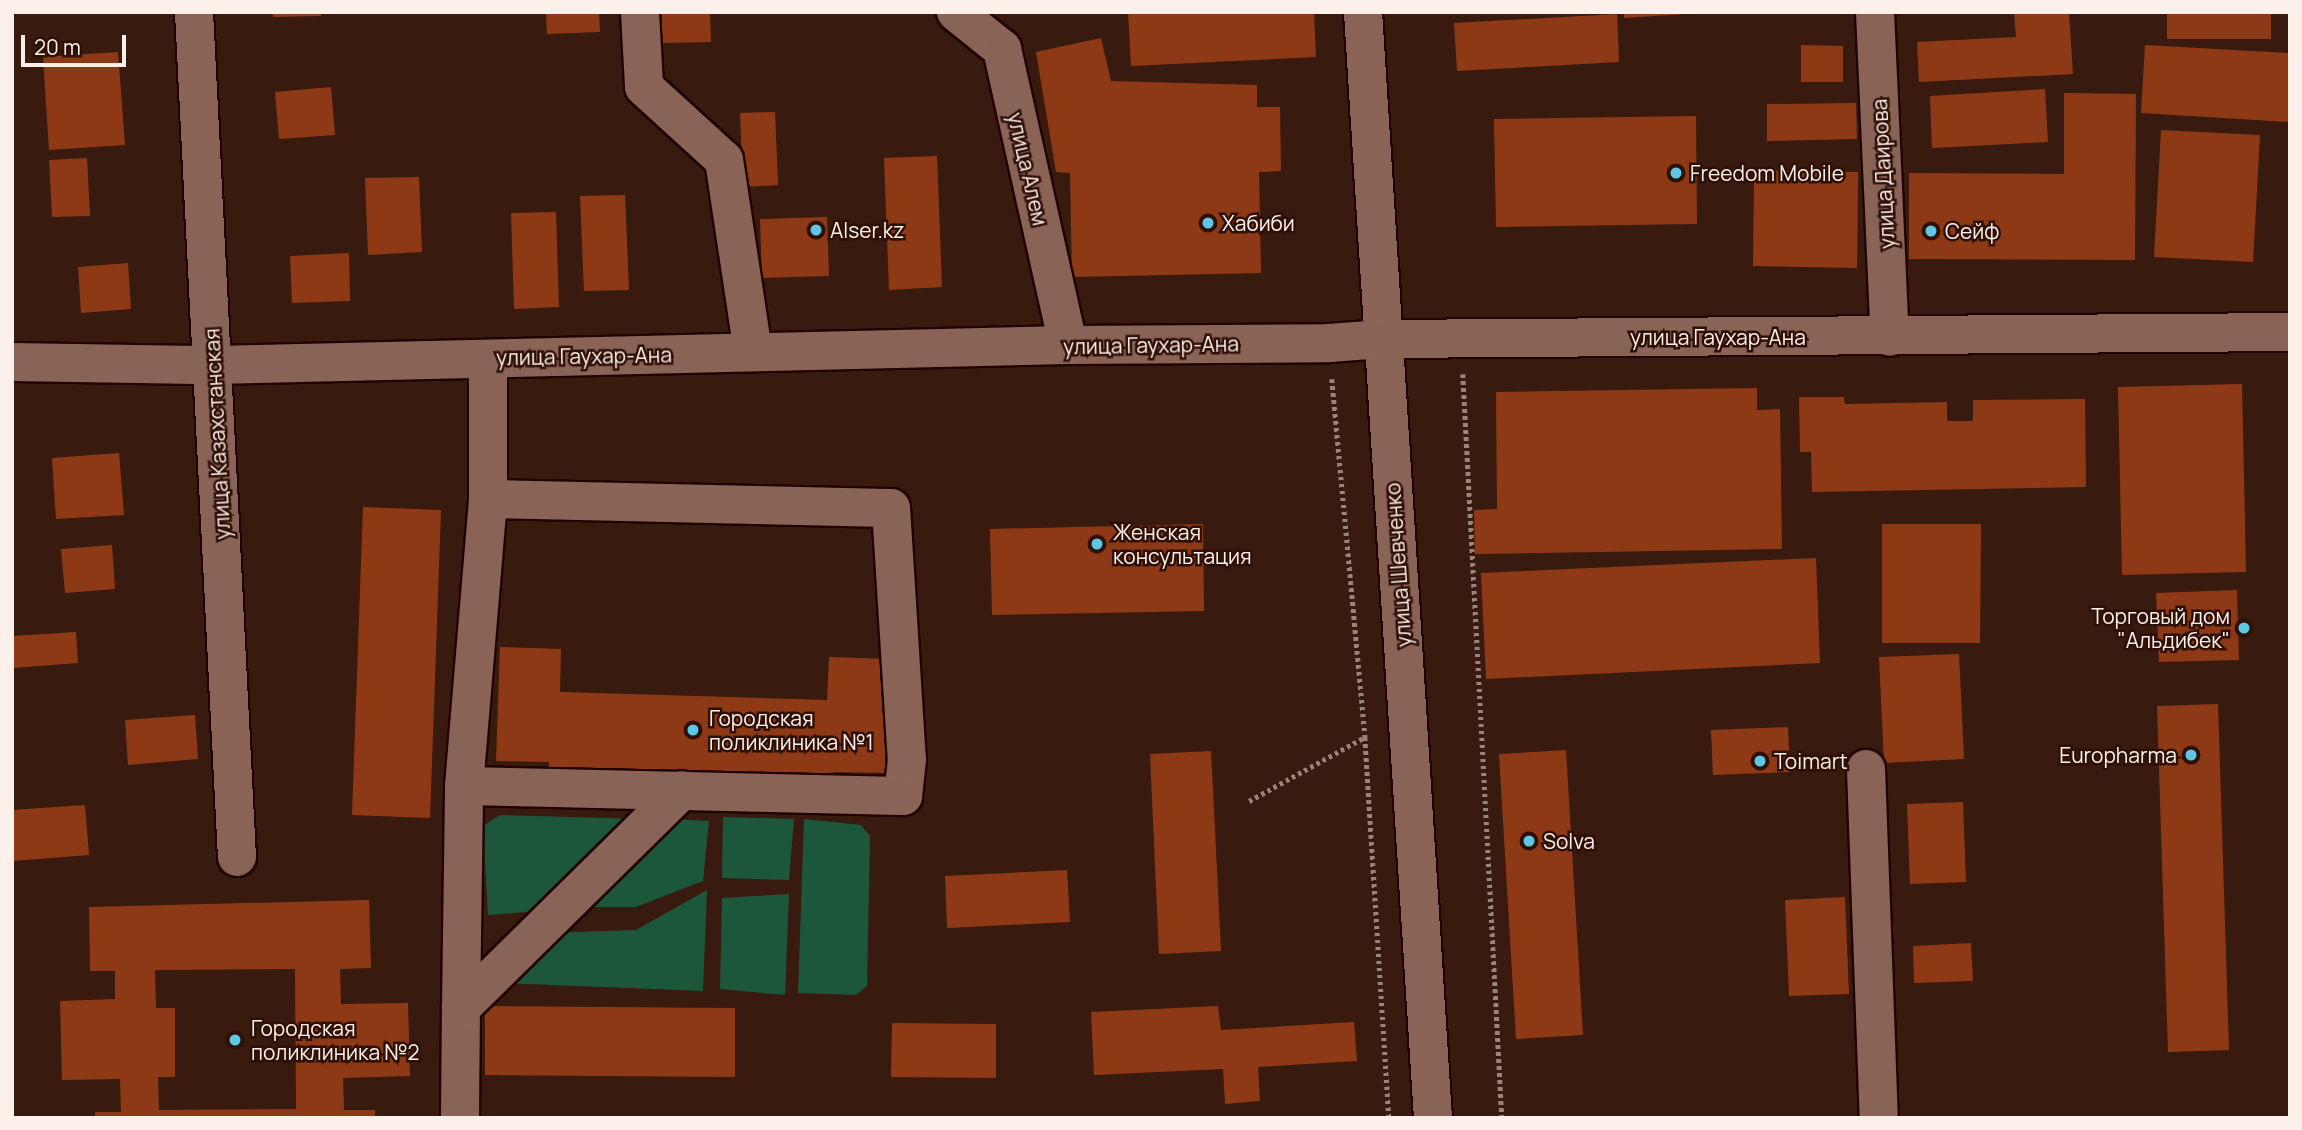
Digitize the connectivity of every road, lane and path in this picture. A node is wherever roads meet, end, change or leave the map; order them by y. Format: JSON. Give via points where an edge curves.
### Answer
{"nodes":[{"id":1,"x":194,"y":12,"type":"edge"},
{"id":2,"x":640,"y":12,"type":"edge"},
{"id":3,"x":956,"y":12,"type":"edge"},
{"id":4,"x":1363,"y":12,"type":"edge"},
{"id":5,"x":1875,"y":12,"type":"edge"},
{"id":6,"x":2290,"y":332,"type":"edge"},
{"id":7,"x":1890,"y":337,"type":"junction"},
{"id":8,"x":1461,"y":338,"type":"junction"},
{"id":9,"x":1383,"y":339,"type":"junction"},
{"id":10,"x":1329,"y":343,"type":"junction"},
{"id":11,"x":1068,"y":345,"type":"junction"},
{"id":12,"x":753,"y":352,"type":"junction"},
{"id":13,"x":488,"y":359,"type":"junction"},
{"id":14,"x":12,"y":362,"type":"edge"},
{"id":15,"x":215,"y":365,"type":"junction"},
{"id":16,"x":488,"y":499,"type":"junction"},
{"id":17,"x":1364,"y":737,"type":"junction"},
{"id":18,"x":1866,"y":769,"type":"dead end"},
{"id":19,"x":464,"y":786,"type":"junction"},
{"id":20,"x":682,"y":790,"type":"junction"},
{"id":21,"x":1249,"y":801,"type":"dead end"},
{"id":22,"x":237,"y":857,"type":"dead end"},
{"id":23,"x":461,"y":1008,"type":"junction"},
{"id":24,"x":460,"y":1118,"type":"edge"},
{"id":25,"x":1389,"y":1118,"type":"edge"},
{"id":26,"x":1433,"y":1118,"type":"edge"},
{"id":27,"x":1502,"y":1118,"type":"edge"},
{"id":28,"x":1879,"y":1118,"type":"edge"}],
"edges":[{"from":1,"to":15,"type":"street","name":"улица Казахстанская"},
{"from":2,"to":12,"type":"street","via":[[644,87],[724,160]]},
{"from":3,"to":11,"type":"street","name":"улица Алем","via":[[1002,49]]},
{"from":4,"to":9,"type":"street","name":"улица Шевченко"},
{"from":5,"to":7,"type":"street","name":"улица Даирова"},
{"from":6,"to":7,"type":"street","name":"улица Гаухар-Ана"},
{"from":7,"to":8,"type":"street","name":"улица Гаухар-Ана"},
{"from":8,"to":9,"type":"street","name":"улица Гаухар-Ана"},
{"from":8,"to":27,"type":"path"},
{"from":9,"to":10,"type":"street","name":"улица Гаухар-Ана"},
{"from":9,"to":26,"type":"street","name":"улица Шевченко"},
{"from":10,"to":11,"type":"street","name":"улица Гаухар-Ана"},
{"from":10,"to":17,"type":"path"},
{"from":11,"to":12,"type":"street","name":"улица Гаухар-Ана"},
{"from":12,"to":13,"type":"street","name":"улица Гаухар-Ана"},
{"from":13,"to":15,"type":"street","name":"улица Гаухар-Ана"},
{"from":13,"to":16,"type":"street"},
{"from":14,"to":15,"type":"street","name":"улица Гаухар-Ана"},
{"from":15,"to":22,"type":"street","name":"улица Казахстанская"},
{"from":16,"to":19,"type":"street"},
{"from":16,"to":20,"type":"street","via":[[891,508],[907,759],[903,796]]},
{"from":17,"to":21,"type":"path"},
{"from":17,"to":25,"type":"path"},
{"from":18,"to":28,"type":"street"},
{"from":19,"to":20,"type":"street"},
{"from":19,"to":23,"type":"street"},
{"from":20,"to":23,"type":"street"},
{"from":23,"to":24,"type":"street"}]}
